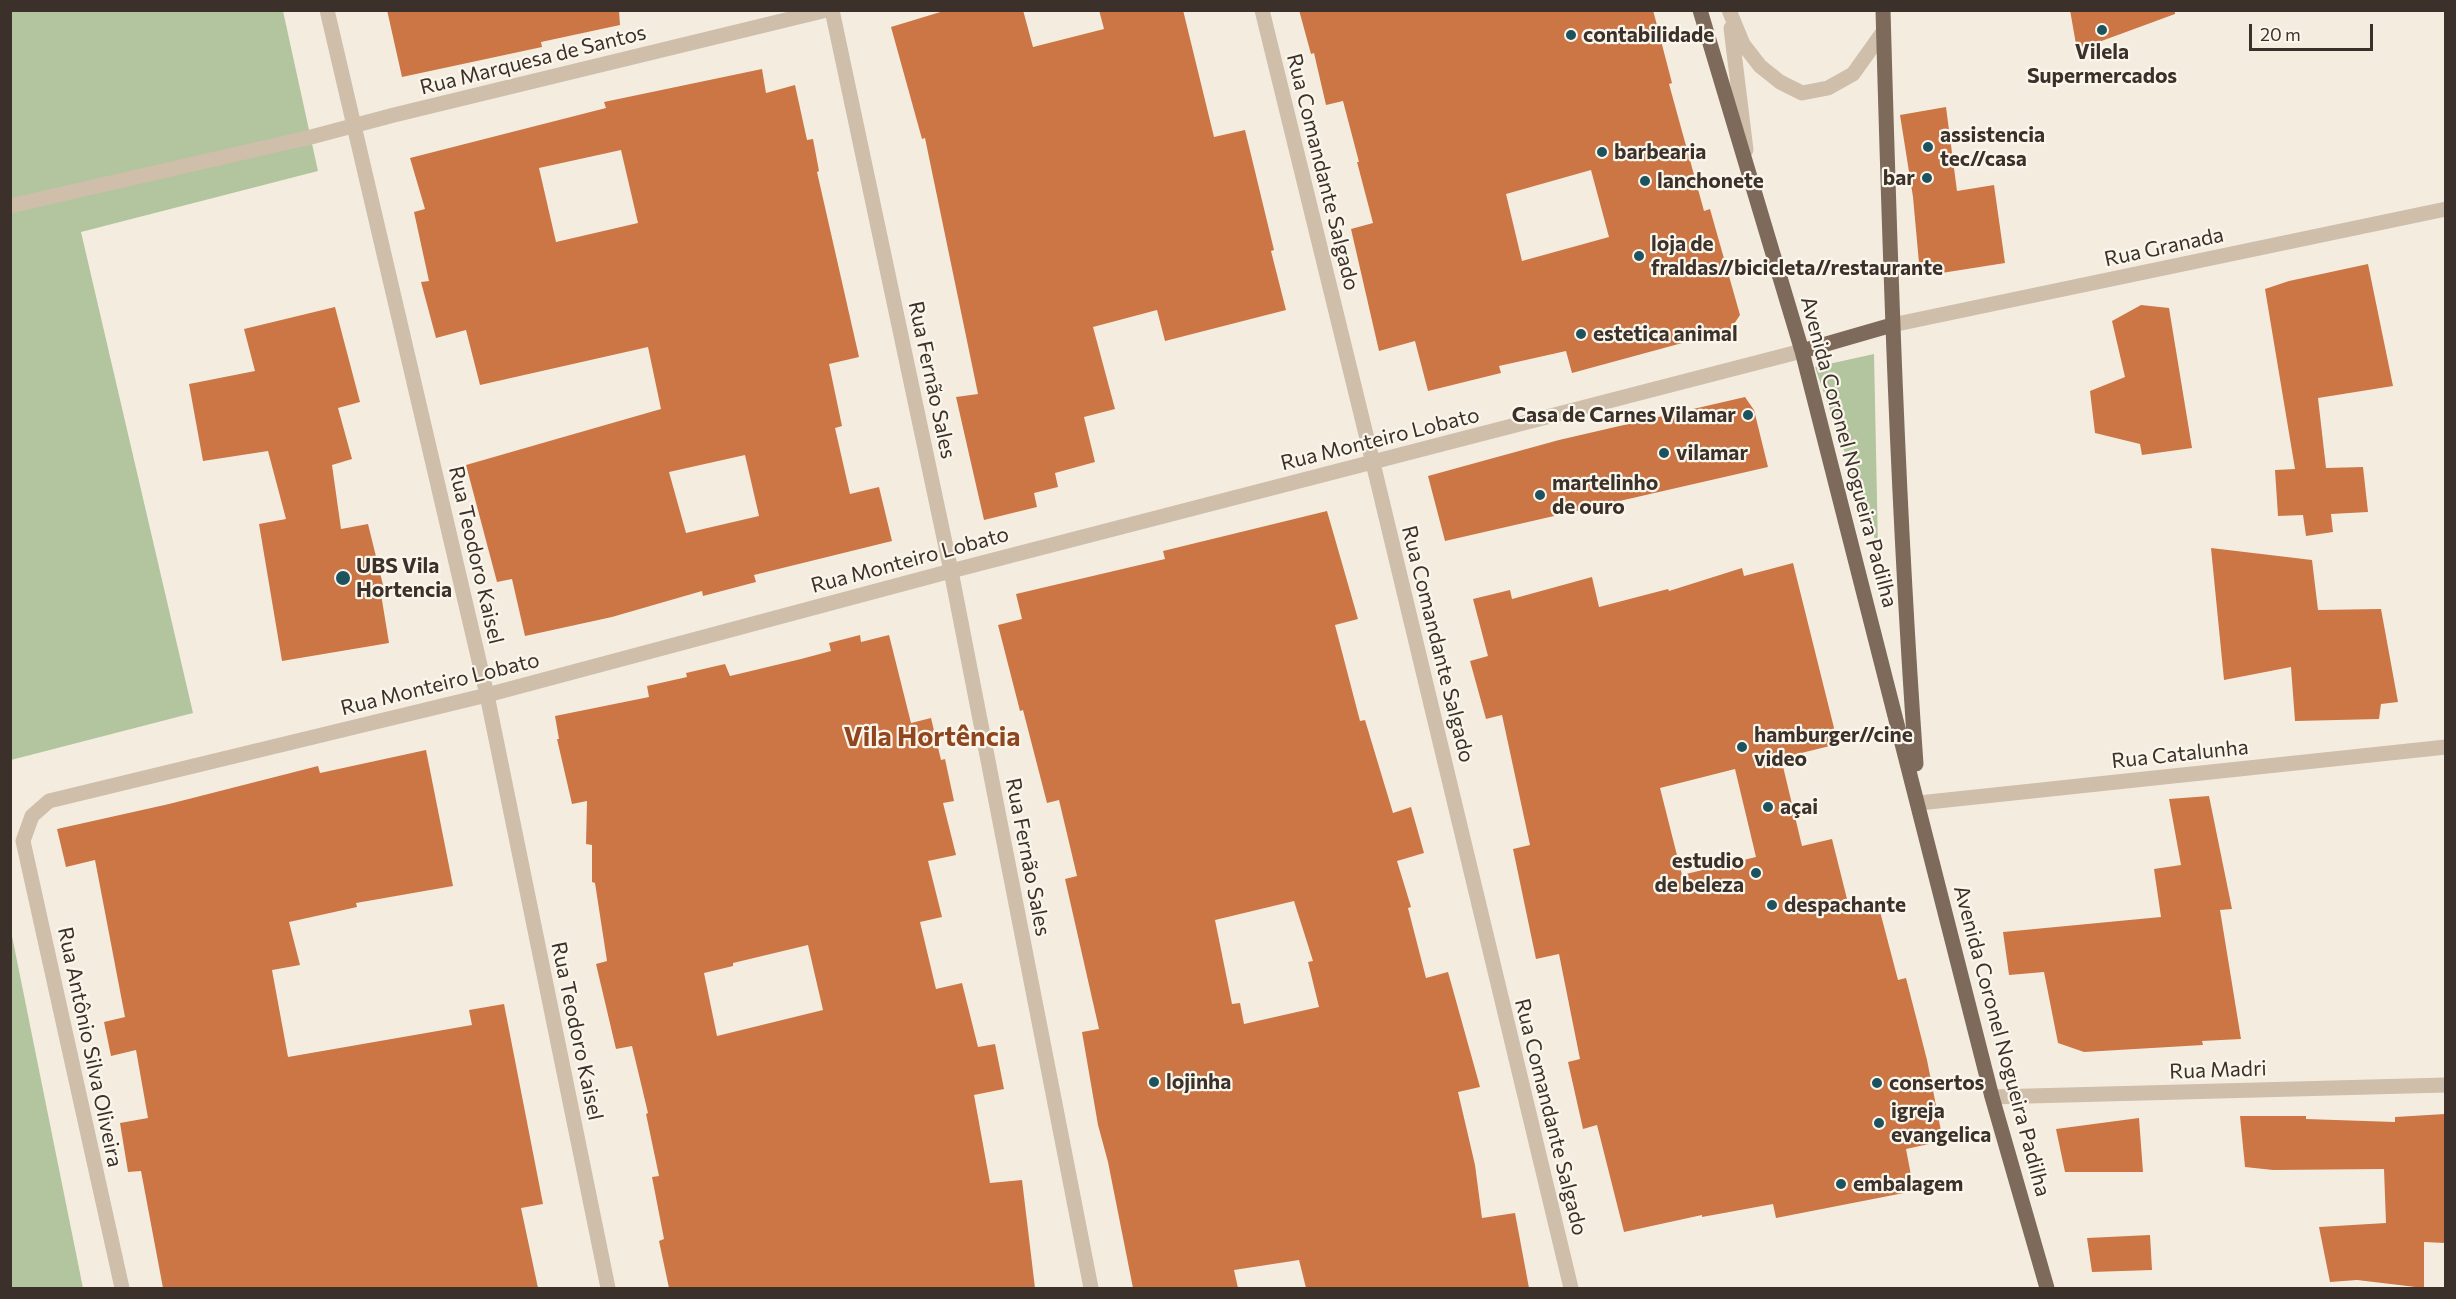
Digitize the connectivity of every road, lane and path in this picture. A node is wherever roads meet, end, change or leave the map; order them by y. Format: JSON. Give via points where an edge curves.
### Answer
{"nodes":[{"id":1,"x":327,"y":10,"type":"edge"},
{"id":2,"x":827,"y":10,"type":"edge"},
{"id":3,"x":832,"y":10,"type":"edge"},
{"id":4,"x":1262,"y":10,"type":"edge"},
{"id":5,"x":1700,"y":10,"type":"edge"},
{"id":6,"x":1883,"y":10,"type":"edge"},
{"id":7,"x":1729,"y":12,"type":"edge"},
{"id":8,"x":1883,"y":32,"type":"junction"},
{"id":9,"x":354,"y":125,"type":"junction"},
{"id":10,"x":1747,"y":166,"type":"junction"},
{"id":11,"x":10,"y":206,"type":"edge"},
{"id":12,"x":2445,"y":209,"type":"edge"},
{"id":13,"x":1892,"y":325,"type":"junction"},
{"id":14,"x":1802,"y":351,"type":"junction"},
{"id":15,"x":1373,"y":463,"type":"junction"},
{"id":16,"x":951,"y":571,"type":"junction"},
{"id":17,"x":487,"y":694,"type":"junction"},
{"id":18,"x":2445,"y":747,"type":"edge"},
{"id":19,"x":1919,"y":803,"type":"junction"},
{"id":20,"x":32,"y":816,"type":"joint"},
{"id":21,"x":2445,"y":1085,"type":"edge"},
{"id":22,"x":1992,"y":1097,"type":"junction"},
{"id":23,"x":122,"y":1288,"type":"edge"},
{"id":24,"x":608,"y":1288,"type":"edge"},
{"id":25,"x":1091,"y":1288,"type":"edge"},
{"id":26,"x":1571,"y":1288,"type":"edge"},
{"id":27,"x":2047,"y":1288,"type":"edge"}],
"edges":[{"from":1,"to":9,"type":"street","name":"Rua Teodoro Kaisel"},
{"from":2,"to":9,"type":"street","name":"Rua Marquesa de Santos"},
{"from":3,"to":16,"type":"street","name":"Rua Fernão Sales"},
{"from":4,"to":15,"type":"street","name":"Rua Comandante Salgado"},
{"from":5,"to":10,"type":"main road","name":"Avenida Coronel Nogueira Padilha"},
{"from":6,"to":8,"type":"main road","name":"Avenida Coronel Nogueira Padilha"},
{"from":7,"to":8,"type":"street","via":[[1743,44],[1760,66],[1802,93],[1828,88],[1853,74]]},
{"from":7,"to":10,"type":"street"},
{"from":8,"to":13,"type":"main road","name":"Avenida Coronel Nogueira Padilha"},
{"from":9,"to":11,"type":"street","name":"Rua Marquesa de Santos"},
{"from":9,"to":17,"type":"street","name":"Rua Teodoro Kaisel"},
{"from":10,"to":14,"type":"main road","name":"Avenida Coronel Nogueira Padilha"},
{"from":12,"to":13,"type":"street","name":"Rua Granada"},
{"from":13,"to":14,"type":"main road"},
{"from":13,"to":19,"type":"main road","name":"Avenida Coronel Nogueira Padilha","via":[[1903,582]]},
{"from":14,"to":15,"type":"street","name":"Rua Monteiro Lobato"},
{"from":14,"to":19,"type":"main road","name":"Avenida Coronel Nogueira Padilha"},
{"from":15,"to":16,"type":"street","name":"Rua Monteiro Lobato"},
{"from":15,"to":26,"type":"street","name":"Rua Comandante Salgado"},
{"from":16,"to":17,"type":"street","name":"Rua Monteiro Lobato"},
{"from":16,"to":25,"type":"street","name":"Rua Fernão Sales"},
{"from":17,"to":20,"type":"street","name":"Rua Monteiro Lobato","via":[[49,801]]},
{"from":17,"to":24,"type":"street","name":"Rua Teodoro Kaisel"},
{"from":18,"to":19,"type":"street","name":"Rua Catalunha"},
{"from":19,"to":22,"type":"main road","name":"Avenida Coronel Nogueira Padilha"},
{"from":20,"to":23,"type":"street","name":"Rua Antônio Silva Oliveira","via":[[23,841]]},
{"from":21,"to":22,"type":"street","name":"Rua Madri"},
{"from":22,"to":27,"type":"main road","name":"Avenida Coronel Nogueira Padilha"}]}
